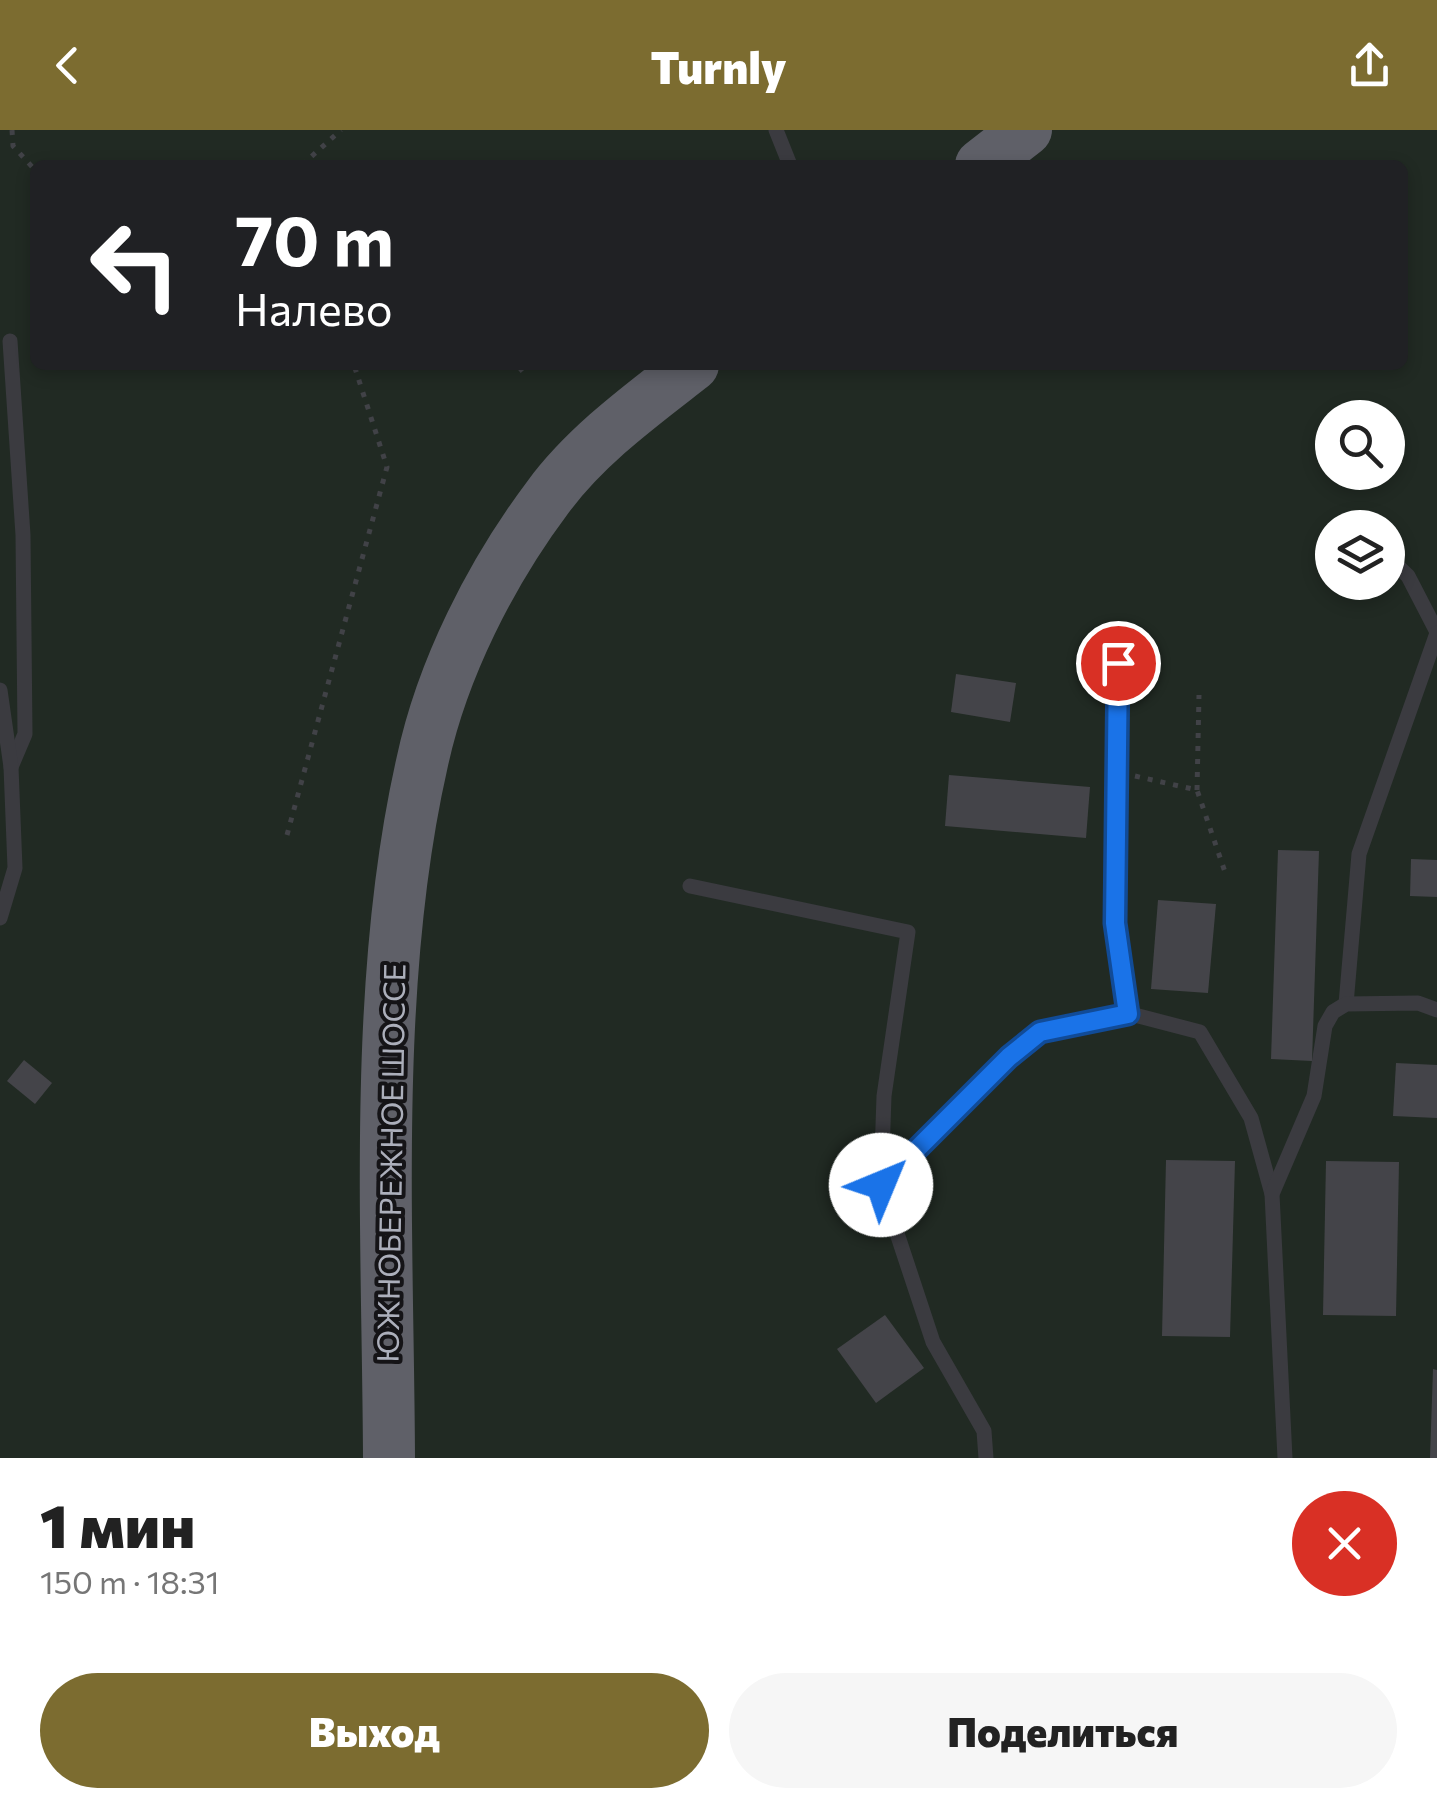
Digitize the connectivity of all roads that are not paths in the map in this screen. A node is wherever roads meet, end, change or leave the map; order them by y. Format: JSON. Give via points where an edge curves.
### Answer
{"nodes":[{"id":1,"x":776,"y":130,"type":"edge"},
{"id":2,"x":1000,"y":130,"type":"edge"},
{"id":3,"x":1026,"y":130,"type":"edge"},
{"id":4,"x":788,"y":160,"type":"edge"},
{"id":5,"x":964,"y":160,"type":"edge"},
{"id":6,"x":988,"y":160,"type":"edge"},
{"id":7,"x":10,"y":341,"type":"dead end"},
{"id":8,"x":649,"y":370,"type":"edge"},
{"id":9,"x":688,"y":370,"type":"edge"},
{"id":10,"x":1405,"y":573,"type":"edge"},
{"id":11,"x":1437,"y":633,"type":"edge"},
{"id":12,"x":1118,"y":663,"type":"dead end"},
{"id":13,"x":0,"y":690,"type":"edge"},
{"id":14,"x":11,"y":766,"type":"junction"},
{"id":15,"x":690,"y":886,"type":"dead end"},
{"id":16,"x":0,"y":918,"type":"edge"},
{"id":17,"x":1346,"y":1004,"type":"junction"},
{"id":18,"x":1437,"y":1010,"type":"edge"},
{"id":19,"x":1128,"y":1014,"type":"junction"},
{"id":20,"x":881,"y":1185,"type":"junction"},
{"id":21,"x":1272,"y":1194,"type":"junction"},
{"id":22,"x":365,"y":1458,"type":"edge"},
{"id":23,"x":389,"y":1458,"type":"edge"},
{"id":24,"x":986,"y":1458,"type":"edge"},
{"id":25,"x":1285,"y":1458,"type":"edge"}],
"edges":[{"from":1,"to":4,"type":"lane"},
{"from":2,"to":5,"type":"highway"},
{"from":3,"to":6,"type":"highway"},
{"from":7,"to":14,"type":"lane","via":[[23,535],[25,714],[25,734]]},
{"from":8,"to":22,"type":"highway","name":"ЮЖНОБЕРЕЖНОЕ ШОССЕ","via":[[528,492],[471,573],[428,662],[398,753],[371,984]]},
{"from":9,"to":23,"type":"highway","name":"ЮЖНОБЕРЕЖНОЕ ШОССЕ","via":[[616,426],[549,495],[492,582],[422,760],[391,992]]},
{"from":10,"to":11,"type":"lane"},
{"from":11,"to":17,"type":"lane","via":[[1358,854]]},
{"from":12,"to":19,"type":"lane","via":[[1115,923]]},
{"from":13,"to":14,"type":"lane"},
{"from":14,"to":16,"type":"lane","via":[[16,868]]},
{"from":15,"to":20,"type":"lane","via":[[908,932],[884,1096]]},
{"from":17,"to":18,"type":"lane","via":[[1418,1002]]},
{"from":17,"to":21,"type":"lane","via":[[1325,1026],[1314,1096]]},
{"from":19,"to":20,"type":"lane","via":[[1040,1032]]},
{"from":19,"to":21,"type":"lane","via":[[1200,1032],[1251,1118]]},
{"from":20,"to":24,"type":"lane","via":[[934,1342],[984,1431]]},
{"from":21,"to":25,"type":"lane"}]}
